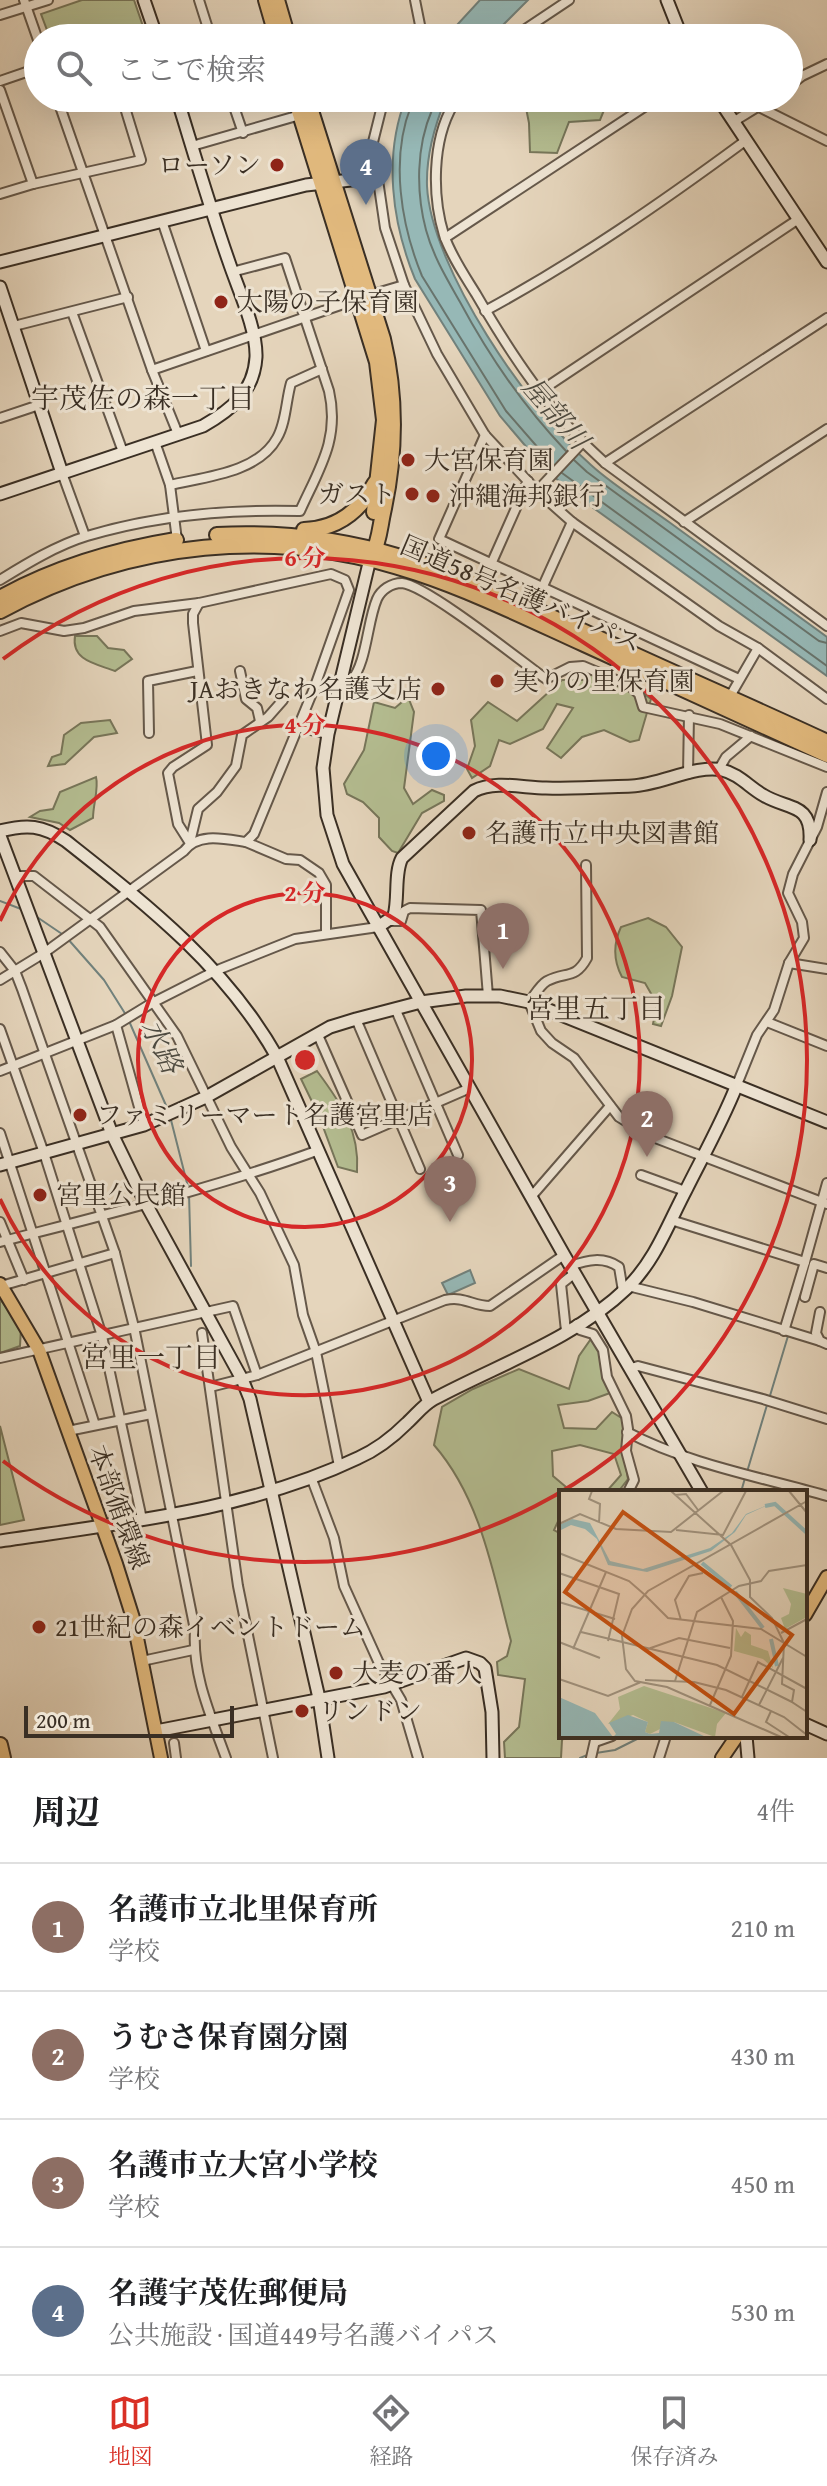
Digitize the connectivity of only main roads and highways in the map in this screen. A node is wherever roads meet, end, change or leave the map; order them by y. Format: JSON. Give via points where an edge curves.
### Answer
{"nodes":[{"id":1,"x":266,"y":0,"type":"edge"},
{"id":2,"x":277,"y":0,"type":"edge"},
{"id":3,"x":273,"y":24,"type":"edge"},
{"id":4,"x":284,"y":24,"type":"edge"},
{"id":5,"x":299,"y":112,"type":"edge"},
{"id":6,"x":310,"y":112,"type":"edge"},
{"id":7,"x":328,"y":183,"type":"junction"},
{"id":8,"x":365,"y":297,"type":"junction"},
{"id":9,"x":380,"y":473,"type":"junction"},
{"id":10,"x":284,"y":535,"type":"junction"},
{"id":11,"x":371,"y":551,"type":"junction"},
{"id":12,"x":0,"y":598,"type":"edge"},
{"id":13,"x":0,"y":611,"type":"edge"},
{"id":14,"x":827,"y":742,"type":"edge"},
{"id":15,"x":827,"y":754,"type":"edge"},
{"id":16,"x":1,"y":1285,"type":"edge"},
{"id":17,"x":827,"y":1577,"type":"edge"},
{"id":18,"x":807,"y":1612,"type":"edge"},
{"id":19,"x":736,"y":1738,"type":"edge"},
{"id":20,"x":0,"y":1745,"type":"edge"},
{"id":21,"x":3,"y":1758,"type":"edge"},
{"id":22,"x":161,"y":1758,"type":"edge"},
{"id":23,"x":722,"y":1758,"type":"edge"},
{"id":24,"x":737,"y":1758,"type":"edge"}],
"edges":[{"from":1,"to":3,"type":"highway"},
{"from":2,"to":4,"type":"highway"},
{"from":5,"to":7,"type":"highway"},
{"from":6,"to":7,"type":"highway"},
{"from":7,"to":8,"type":"highway"},
{"from":8,"to":9,"type":"highway","via":[[384,420]]},
{"from":8,"to":11,"type":"highway","via":[[389,362],[394,419],[389,481]]},
{"from":9,"to":10,"type":"highway","via":[[361,505],[346,518]]},
{"from":9,"to":11,"type":"highway"},
{"from":10,"to":11,"type":"highway","name":"国道58号名護バイパス","via":[[325,538]]},
{"from":10,"to":12,"type":"highway","name":"国道58号名護バイパス","via":[[177,540],[121,551],[77,563]]},
{"from":11,"to":13,"type":"highway","name":"国道58号名護バイパス","via":[[227,544],[175,549],[76,576]]},
{"from":11,"to":14,"type":"highway","name":"国道58号名護バイパス","via":[[457,575]]},
{"from":11,"to":15,"type":"highway","name":"国道58号名護バイパス"},
{"from":16,"to":22,"type":"main road","name":"本部循環線","via":[[39,1350],[123,1585]]},
{"from":17,"to":18,"type":"main road"},
{"from":19,"to":23,"type":"main road"},
{"from":20,"to":21,"type":"highway"},
{"from":23,"to":24,"type":"main road"}]}
